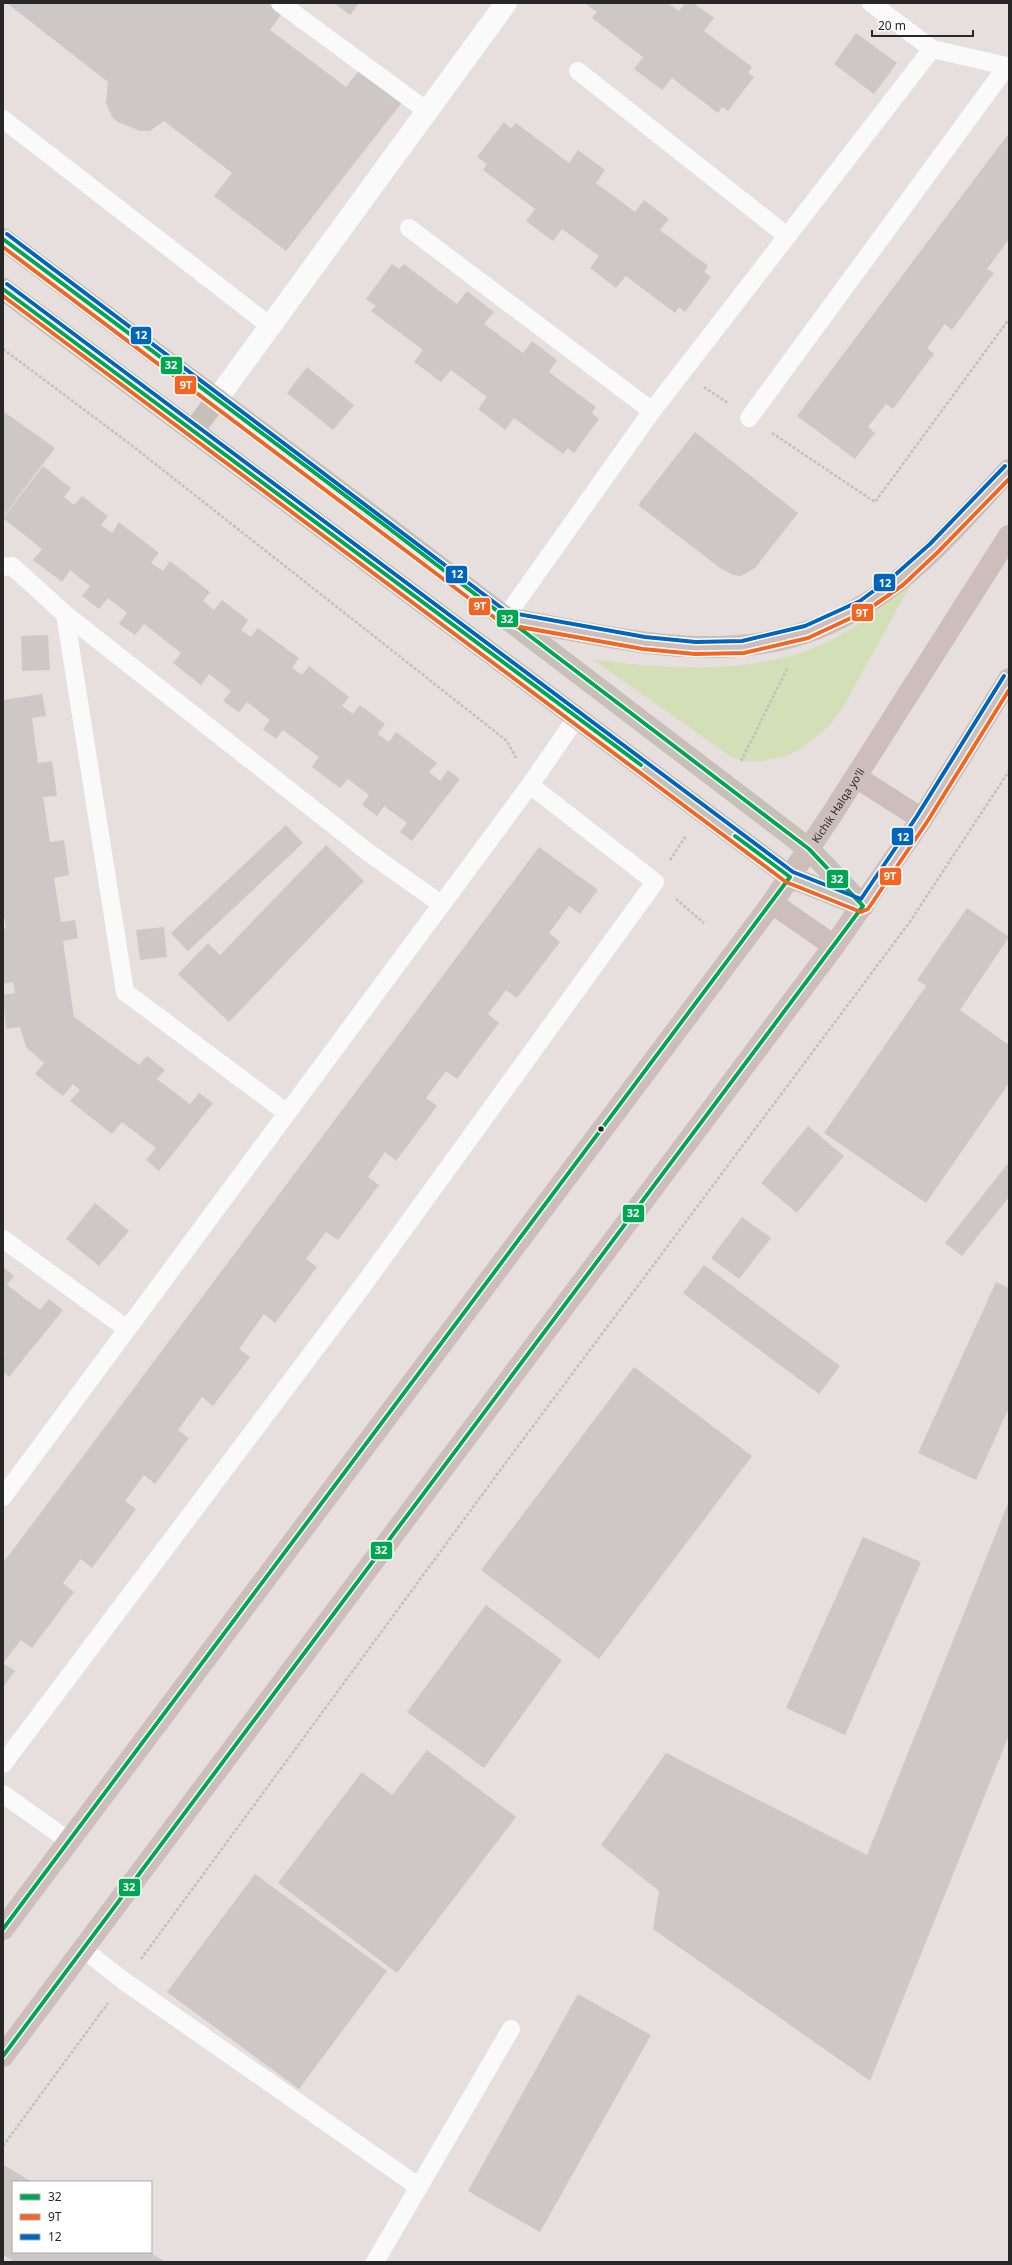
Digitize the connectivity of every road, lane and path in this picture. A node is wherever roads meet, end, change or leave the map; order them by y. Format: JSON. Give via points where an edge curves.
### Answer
{"nodes":[{"id":1,"x":280,"y":3,"type":"edge"},
{"id":2,"x":506,"y":3,"type":"edge"},
{"id":3,"x":871,"y":3,"type":"edge"},
{"id":4,"x":932,"y":49,"type":"junction"},
{"id":5,"x":578,"y":71,"type":"dead end"},
{"id":6,"x":427,"y":111,"type":"junction"},
{"id":7,"x":3,"y":119,"type":"edge"},
{"id":8,"x":409,"y":228,"type":"dead end"},
{"id":9,"x":787,"y":236,"type":"junction"},
{"id":10,"x":3,"y":239,"type":"edge"},
{"id":11,"x":3,"y":289,"type":"edge"},
{"id":12,"x":1009,"y":319,"type":"edge"},
{"id":13,"x":270,"y":326,"type":"junction"},
{"id":14,"x":3,"y":350,"type":"edge"},
{"id":15,"x":682,"y":372,"type":"junction"},
{"id":16,"x":217,"y":399,"type":"junction"},
{"id":17,"x":652,"y":411,"type":"junction"},
{"id":18,"x":749,"y":418,"type":"junction"},
{"id":19,"x":193,"y":431,"type":"junction"},
{"id":20,"x":1009,"y":470,"type":"edge"},
{"id":21,"x":1009,"y":536,"type":"edge"},
{"id":22,"x":3,"y":567,"type":"edge"},
{"id":23,"x":65,"y":614,"type":"junction"},
{"id":24,"x":505,"y":618,"type":"junction"},
{"id":25,"x":791,"y":660,"type":"dead end"},
{"id":26,"x":1009,"y":679,"type":"edge"},
{"id":27,"x":577,"y":717,"type":"junction"},
{"id":28,"x":741,"y":761,"type":"dead end"},
{"id":29,"x":1009,"y":771,"type":"edge"},
{"id":30,"x":856,"y":777,"type":"junction"},
{"id":31,"x":530,"y":785,"type":"junction"},
{"id":32,"x":922,"y":819,"type":"junction"},
{"id":33,"x":687,"y":835,"type":"dead end"},
{"id":34,"x":809,"y":848,"type":"junction"},
{"id":35,"x":790,"y":877,"type":"junction"},
{"id":36,"x":655,"y":882,"type":"junction"},
{"id":37,"x":772,"y":902,"type":"junction"},
{"id":38,"x":441,"y":904,"type":"junction"},
{"id":39,"x":863,"y":906,"type":"junction"},
{"id":40,"x":704,"y":923,"type":"dead end"},
{"id":41,"x":834,"y":946,"type":"junction"},
{"id":42,"x":287,"y":1113,"type":"junction"},
{"id":43,"x":3,"y":1239,"type":"edge"},
{"id":44,"x":127,"y":1329,"type":"junction"},
{"id":45,"x":3,"y":1497,"type":"edge"},
{"id":46,"x":3,"y":1764,"type":"edge"},
{"id":47,"x":3,"y":1794,"type":"edge"},
{"id":48,"x":69,"y":1841,"type":"junction"},
{"id":49,"x":3,"y":1929,"type":"edge"},
{"id":50,"x":84,"y":1949,"type":"junction"},
{"id":51,"x":124,"y":1981,"type":"junction"},
{"id":52,"x":511,"y":2029,"type":"dead end"},
{"id":53,"x":3,"y":2056,"type":"edge"},
{"id":54,"x":3,"y":2146,"type":"edge"},
{"id":55,"x":419,"y":2187,"type":"junction"},
{"id":56,"x":375,"y":2262,"type":"edge"}],
"edges":[{"from":1,"to":6,"type":"lane"},
{"from":2,"to":6,"type":"street"},
{"from":3,"to":4,"type":"lane"},
{"from":4,"to":9,"type":"lane"},
{"from":4,"to":18,"type":"lane","via":[[1007,66]]},
{"from":5,"to":9,"type":"lane"},
{"from":6,"to":13,"type":"street"},
{"from":7,"to":13,"type":"lane"},
{"from":8,"to":17,"type":"lane"},
{"from":9,"to":15,"type":"lane"},
{"from":10,"to":16,"type":"main road"},
{"from":11,"to":19,"type":"main road"},
{"from":12,"to":18,"type":"path","via":[[875,502]]},
{"from":13,"to":16,"type":"street"},
{"from":14,"to":31,"type":"path","via":[[130,444],[507,741]]},
{"from":15,"to":17,"type":"lane"},
{"from":15,"to":18,"type":"path"},
{"from":16,"to":19,"type":"main road"},
{"from":16,"to":24,"type":"main road"},
{"from":17,"to":24,"type":"lane"},
{"from":19,"to":27,"type":"main road"},
{"from":20,"to":24,"type":"highway","via":[[934,548],[899,580],[863,606],[807,632],[743,646],[696,648],[644,643]]},
{"from":21,"to":30,"type":"highway","name":"Kichik Halqa yo'li"},
{"from":22,"to":23,"type":"lane","via":[[12,566]]},
{"from":23,"to":38,"type":"lane","via":[[369,853]]},
{"from":23,"to":42,"type":"lane","via":[[125,992]]},
{"from":24,"to":34,"type":"main road"},
{"from":25,"to":28,"type":"path"},
{"from":26,"to":32,"type":"highway"},
{"from":27,"to":31,"type":"lane"},
{"from":27,"to":35,"type":"main road"},
{"from":29,"to":51,"type":"path","via":[[909,923],[511,1455]]},
{"from":30,"to":32,"type":"highway"},
{"from":30,"to":34,"type":"highway","name":"Kichik Halqa yo'li"},
{"from":31,"to":36,"type":"lane"},
{"from":31,"to":38,"type":"lane"},
{"from":32,"to":39,"type":"highway"},
{"from":33,"to":36,"type":"path"},
{"from":34,"to":35,"type":"highway","name":"Kichik Halqa yo'li"},
{"from":34,"to":39,"type":"main road"},
{"from":35,"to":37,"type":"highway","name":"Kichik Halqa yo'li"},
{"from":35,"to":39,"type":"main road"},
{"from":36,"to":40,"type":"path"},
{"from":36,"to":46,"type":"lane","via":[[364,1284]]},
{"from":37,"to":41,"type":"highway"},
{"from":37,"to":48,"type":"highway","name":"Kichik Halqa yo'li"},
{"from":38,"to":42,"type":"lane"},
{"from":39,"to":41,"type":"highway"},
{"from":41,"to":50,"type":"highway"},
{"from":42,"to":44,"type":"lane"},
{"from":43,"to":44,"type":"lane"},
{"from":44,"to":45,"type":"lane"},
{"from":47,"to":48,"type":"lane"},
{"from":48,"to":49,"type":"highway","name":"Kichik Halqa yo'li"},
{"from":50,"to":51,"type":"lane"},
{"from":50,"to":53,"type":"highway"},
{"from":51,"to":54,"type":"path"},
{"from":51,"to":55,"type":"lane"},
{"from":52,"to":55,"type":"lane"},
{"from":55,"to":56,"type":"lane"}]}
